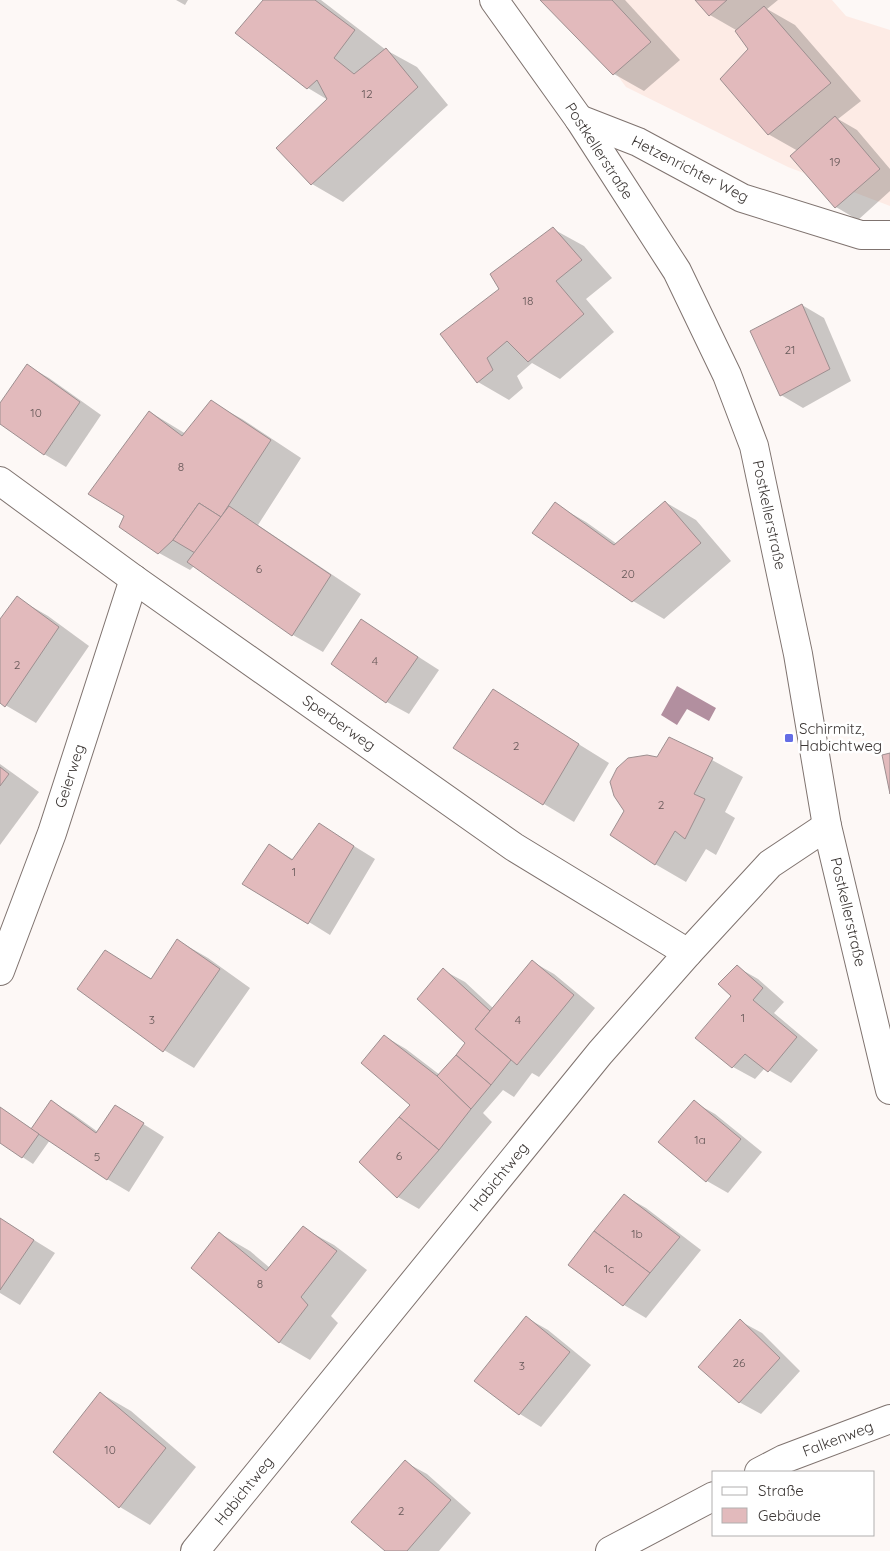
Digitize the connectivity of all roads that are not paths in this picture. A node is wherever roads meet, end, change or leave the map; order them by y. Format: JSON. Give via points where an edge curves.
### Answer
{"nodes":[{"id":1,"x":494,"y":0,"type":"edge"},
{"id":2,"x":579,"y":119,"type":"junction"},
{"id":3,"x":890,"y":235,"type":"edge"},
{"id":4,"x":0,"y":481,"type":"edge"},
{"id":5,"x":134,"y":579,"type":"junction"},
{"id":6,"x":827,"y":826,"type":"junction"},
{"id":7,"x":688,"y":953,"type":"junction"},
{"id":8,"x":0,"y":971,"type":"edge"},
{"id":9,"x":890,"y":1090,"type":"edge"},
{"id":10,"x":890,"y":1419,"type":"edge"},
{"id":11,"x":761,"y":1471,"type":"edge"},
{"id":12,"x":712,"y":1497,"type":"edge"},
{"id":13,"x":195,"y":1551,"type":"edge"},
{"id":14,"x":610,"y":1551,"type":"edge"}],
"edges":[{"from":1,"to":2,"type":"street","name":"Postkellerstraße"},
{"from":2,"to":3,"type":"street","name":"Hetzenrichter Weg","via":[[638,142],[742,198],[861,235]]},
{"from":2,"to":6,"type":"street","name":"Postkellerstraße","via":[[677,271],[726,375],[754,446],[798,654]]},
{"from":4,"to":5,"type":"street","name":"Sperberweg"},
{"from":5,"to":7,"type":"street","name":"Sperberweg","via":[[514,846]]},
{"from":5,"to":8,"type":"street","name":"Geierweg","via":[[52,833]]},
{"from":6,"to":7,"type":"street","name":"Habichtweg","via":[[770,864]]},
{"from":6,"to":9,"type":"street","name":"Postkellerstraße"},
{"from":7,"to":13,"type":"street","name":"Habichtweg","via":[[600,1053]]},
{"from":10,"to":11,"type":"street","name":"Falkenweg","via":[[784,1459]]},
{"from":12,"to":14,"type":"street"}]}
